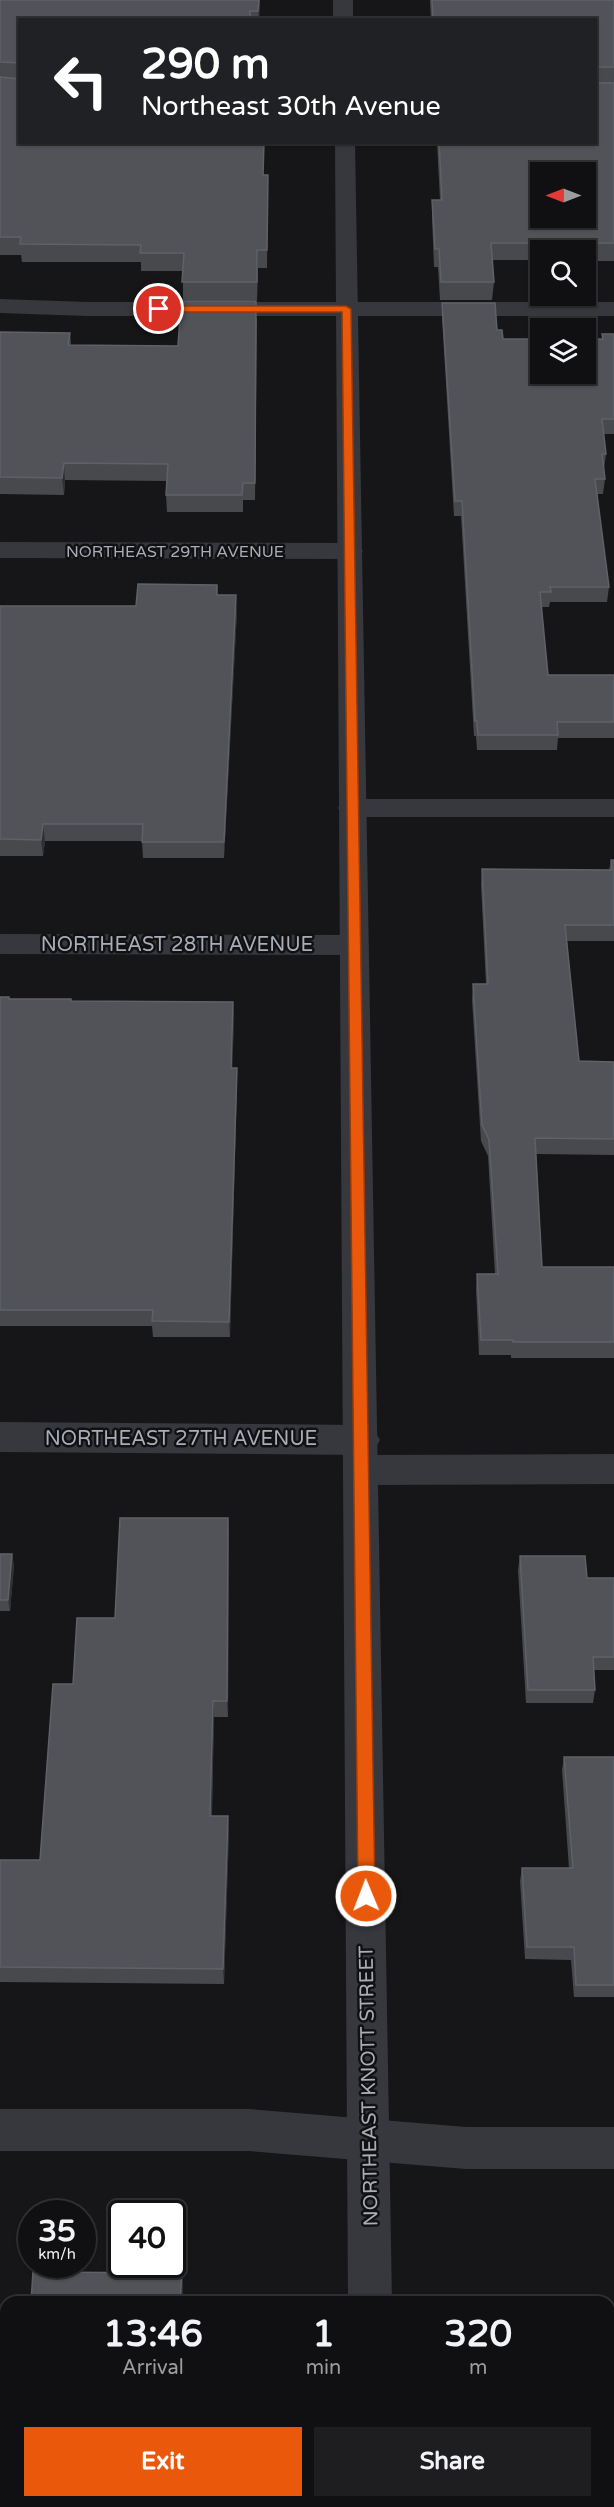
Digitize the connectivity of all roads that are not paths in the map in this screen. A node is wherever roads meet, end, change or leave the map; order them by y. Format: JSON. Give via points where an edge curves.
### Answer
{"nodes":[{"id":1,"x":343,"y":0,"type":"edge"},
{"id":2,"x":344,"y":18,"type":"edge"},
{"id":3,"x":345,"y":144,"type":"edge"},
{"id":4,"x":0,"y":306,"type":"edge"},
{"id":5,"x":346,"y":309,"type":"junction"},
{"id":6,"x":614,"y":309,"type":"edge"},
{"id":7,"x":0,"y":550,"type":"edge"},
{"id":8,"x":350,"y":551,"type":"junction"},
{"id":9,"x":352,"y":808,"type":"junction"},
{"id":10,"x":614,"y":808,"type":"edge"},
{"id":11,"x":0,"y":944,"type":"edge"},
{"id":12,"x":354,"y":945,"type":"junction"},
{"id":13,"x":0,"y":1437,"type":"edge"},
{"id":14,"x":362,"y":1455,"type":"junction"},
{"id":15,"x":614,"y":1469,"type":"edge"},
{"id":16,"x":0,"y":2130,"type":"edge"},
{"id":17,"x":368,"y":2141,"type":"junction"},
{"id":18,"x":614,"y":2148,"type":"edge"},
{"id":19,"x":370,"y":2296,"type":"edge"}],
"edges":[{"from":1,"to":2,"type":"street"},
{"from":3,"to":5,"type":"street","name":"NORTHEAST KNOTT STREET"},
{"from":4,"to":5,"type":"street"},
{"from":5,"to":6,"type":"street"},
{"from":5,"to":8,"type":"street","name":"NORTHEAST KNOTT STREET"},
{"from":7,"to":8,"type":"street","name":"NORTHEAST 29TH AVENUE"},
{"from":8,"to":9,"type":"street","name":"NORTHEAST KNOTT STREET"},
{"from":9,"to":10,"type":"street"},
{"from":9,"to":12,"type":"street","name":"NORTHEAST KNOTT STREET"},
{"from":11,"to":12,"type":"street","name":"NORTHEAST 28TH AVENUE"},
{"from":12,"to":14,"type":"street","name":"NORTHEAST KNOTT STREET"},
{"from":13,"to":14,"type":"street","name":"NORTHEAST 27TH AVENUE"},
{"from":14,"to":15,"type":"street","name":"NORTHEAST 27TH AVENUE"},
{"from":14,"to":17,"type":"street","name":"NORTHEAST KNOTT STREET"},
{"from":16,"to":17,"type":"street","via":[[249,2130]]},
{"from":17,"to":18,"type":"street","via":[[466,2148]]},
{"from":17,"to":19,"type":"street","name":"NORTHEAST KNOTT STREET"}]}
